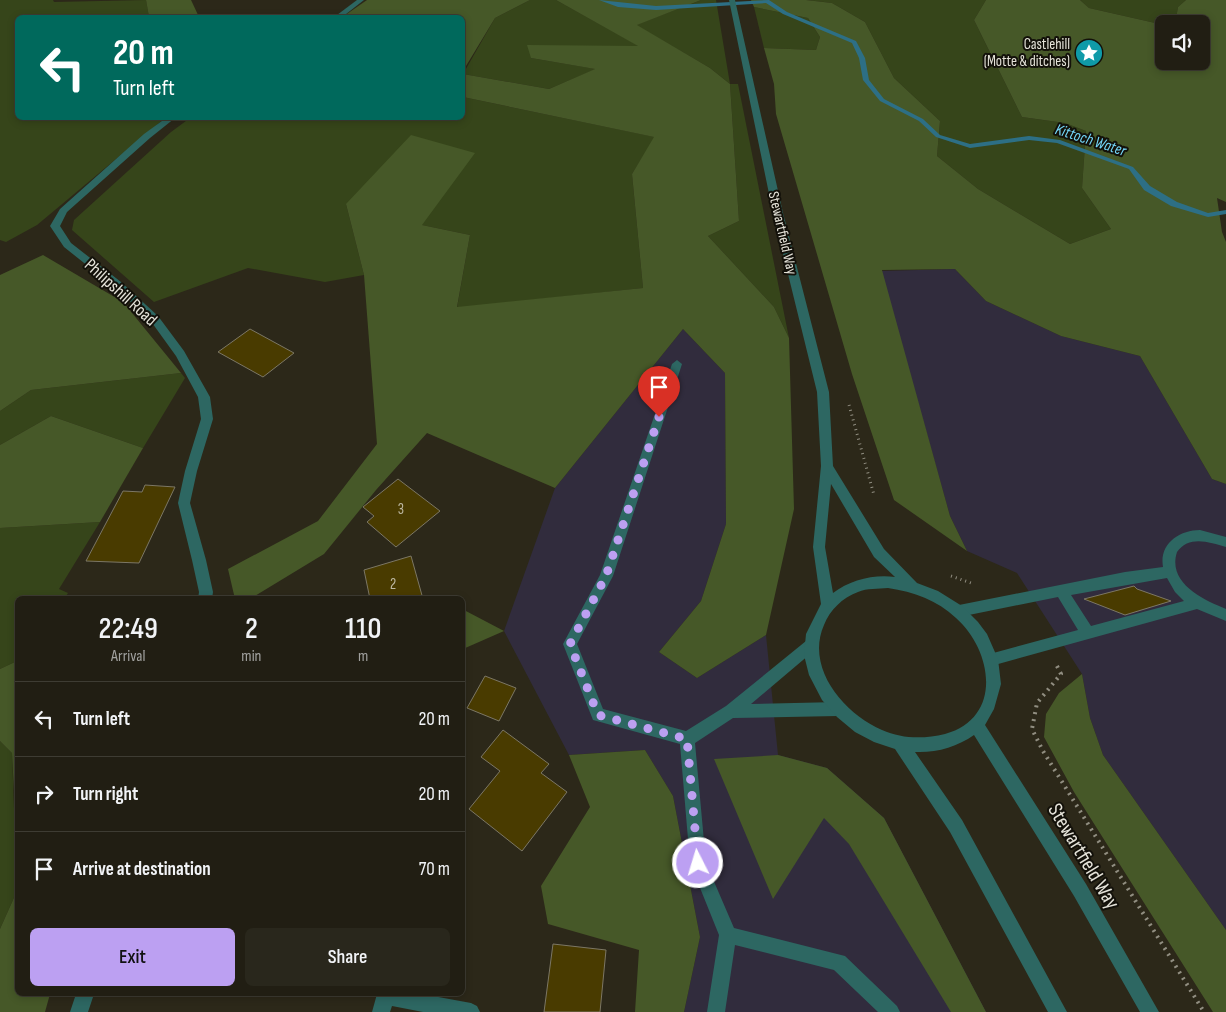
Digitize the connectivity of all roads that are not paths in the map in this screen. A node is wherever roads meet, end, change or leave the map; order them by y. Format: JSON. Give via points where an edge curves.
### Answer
{"nodes":[{"id":1,"x":361,"y":0,"type":"edge"},
{"id":2,"x":732,"y":0,"type":"edge"},
{"id":3,"x":340,"y":15,"type":"edge"},
{"id":4,"x":168,"y":120,"type":"edge"},
{"id":5,"x":677,"y":364,"type":"dead end"},
{"id":6,"x":827,"y":466,"type":"junction"},
{"id":7,"x":1226,"y":542,"type":"edge"},
{"id":8,"x":1169,"y":572,"type":"junction"},
{"id":9,"x":912,"y":586,"type":"junction"},
{"id":10,"x":1061,"y":591,"type":"junction"},
{"id":11,"x":205,"y":596,"type":"edge"},
{"id":12,"x":1197,"y":603,"type":"junction"},
{"id":13,"x":828,"y":604,"type":"junction"},
{"id":14,"x":959,"y":611,"type":"junction"},
{"id":15,"x":1226,"y":615,"type":"edge"},
{"id":16,"x":1088,"y":633,"type":"junction"},
{"id":17,"x":811,"y":645,"type":"junction"},
{"id":18,"x":992,"y":660,"type":"junction"},
{"id":19,"x":838,"y":709,"type":"junction"},
{"id":20,"x":731,"y":711,"type":"junction"},
{"id":21,"x":976,"y":726,"type":"junction"},
{"id":22,"x":687,"y":739,"type":"junction"},
{"id":23,"x":900,"y":744,"type":"junction"},
{"id":24,"x":728,"y":935,"type":"junction"},
{"id":25,"x":84,"y":996,"type":"edge"},
{"id":26,"x":384,"y":1001,"type":"edge"},
{"id":27,"x":79,"y":1012,"type":"edge"},
{"id":28,"x":471,"y":1012,"type":"edge"},
{"id":29,"x":716,"y":1012,"type":"edge"},
{"id":30,"x":891,"y":1012,"type":"edge"},
{"id":31,"x":1058,"y":1012,"type":"edge"},
{"id":32,"x":1150,"y":1012,"type":"edge"}],
"edges":[{"from":1,"to":3,"type":"street"},
{"from":2,"to":6,"type":"street","name":"Stewartfield Way","via":[[778,213],[823,392]]},
{"from":4,"to":11,"type":"street","name":"Philipshill Road","via":[[63,211],[56,226],[67,245],[154,318],[180,354],[204,397],[207,420],[184,503]]},
{"from":5,"to":22,"type":"street","via":[[606,576],[570,644],[598,715]]},
{"from":6,"to":9,"type":"street","name":"Stewartfield Way","via":[[879,553]]},
{"from":6,"to":13,"type":"street","name":"Stewartfield Way","via":[[820,547]]},
{"from":7,"to":8,"type":"street","via":[[1192,536],[1176,542],[1167,555]]},
{"from":8,"to":10,"type":"street"},
{"from":8,"to":12,"type":"street","via":[[1180,589]]},
{"from":9,"to":13,"type":"street","via":[[888,582],[865,584]]},
{"from":9,"to":14,"type":"street","via":[[937,596]]},
{"from":10,"to":14,"type":"street"},
{"from":10,"to":16,"type":"street"},
{"from":12,"to":15,"type":"street"},
{"from":12,"to":16,"type":"street"},
{"from":13,"to":17,"type":"street","via":[[816,622]]},
{"from":14,"to":18,"type":"street","via":[[979,633]]},
{"from":16,"to":18,"type":"street"},
{"from":17,"to":19,"type":"street","via":[[814,667],[822,688]]},
{"from":17,"to":20,"type":"street"},
{"from":18,"to":21,"type":"street","via":[[994,684],[991,698]]},
{"from":19,"to":20,"type":"street"},
{"from":19,"to":23,"type":"street","via":[[870,732]]},
{"from":20,"to":22,"type":"street"},
{"from":21,"to":23,"type":"street","via":[[955,739],[929,746]]},
{"from":21,"to":32,"type":"street","name":"Stewartfield Way","via":[[1080,890]]},
{"from":22,"to":24,"type":"street","via":[[698,863]]},
{"from":23,"to":31,"type":"street","via":[[956,826]]},
{"from":24,"to":29,"type":"street"},
{"from":24,"to":30,"type":"street","via":[[839,962]]},
{"from":25,"to":27,"type":"street"},
{"from":26,"to":28,"type":"street"}]}
